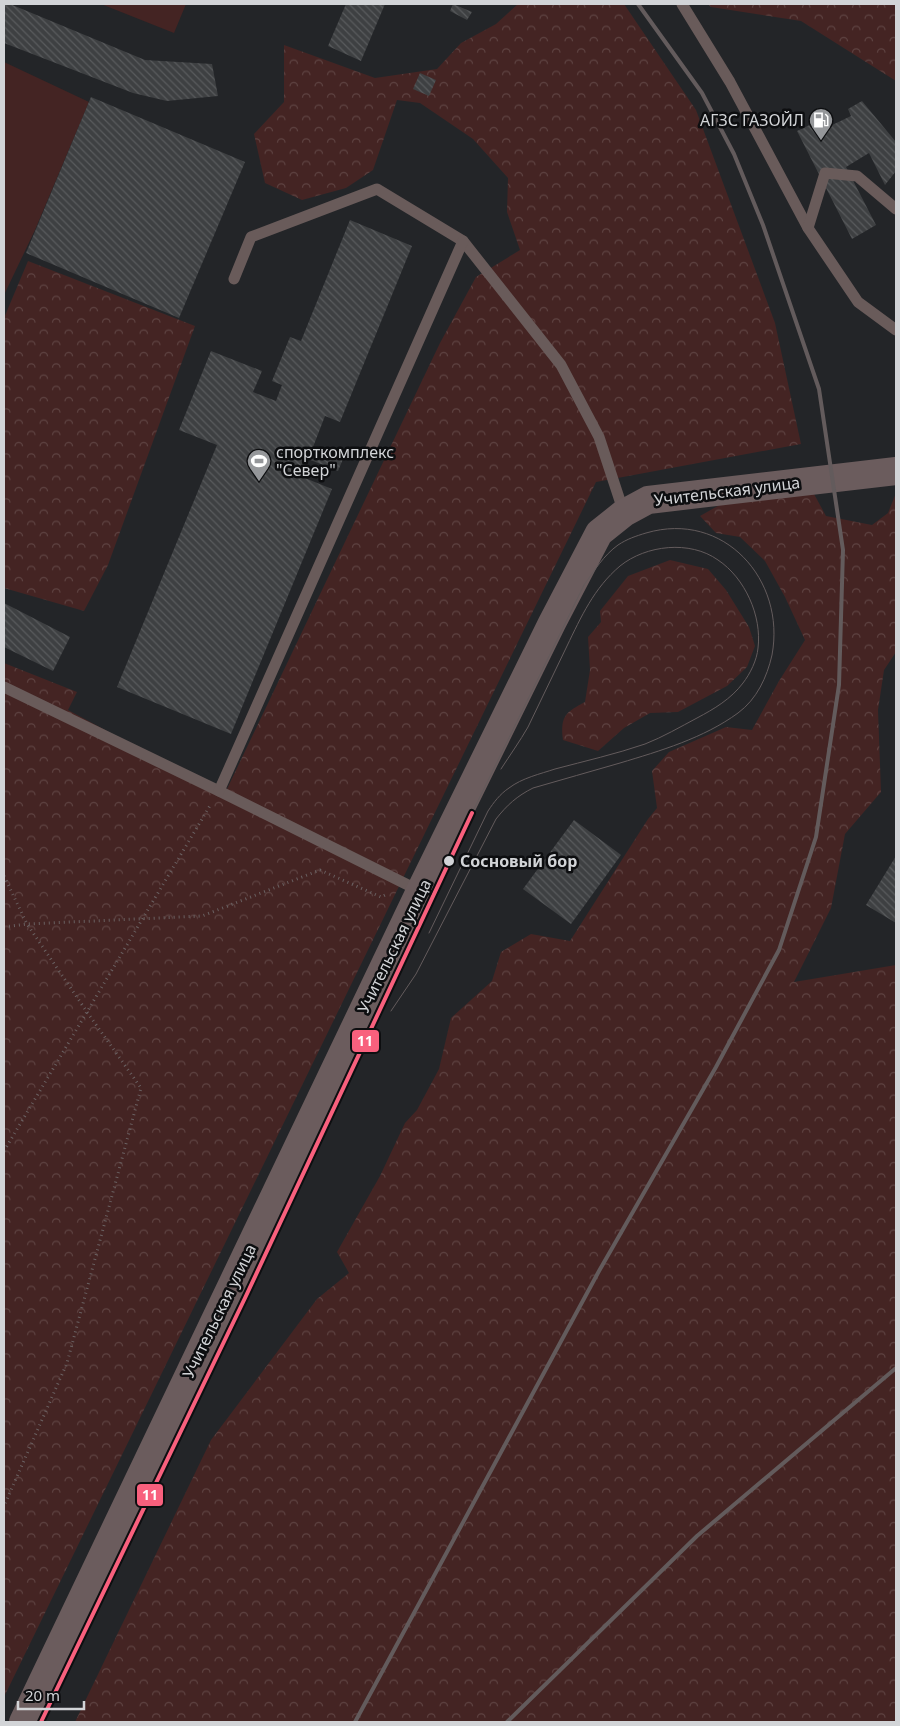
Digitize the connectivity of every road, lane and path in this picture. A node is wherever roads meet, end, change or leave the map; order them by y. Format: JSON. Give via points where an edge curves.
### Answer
{"nodes":[{"id":1,"x":682,"y":4,"type":"edge"},
{"id":2,"x":896,"y":209,"type":"edge"},
{"id":3,"x":808,"y":228,"type":"junction"},
{"id":4,"x":463,"y":241,"type":"junction"},
{"id":5,"x":234,"y":279,"type":"dead end"},
{"id":6,"x":896,"y":330,"type":"edge"},
{"id":7,"x":896,"y":471,"type":"edge"},
{"id":8,"x":624,"y":513,"type":"junction"},
{"id":9,"x":4,"y":687,"type":"edge"},
{"id":10,"x":219,"y":791,"type":"junction"},
{"id":11,"x":4,"y":876,"type":"edge"},
{"id":12,"x":413,"y":888,"type":"junction"},
{"id":13,"x":143,"y":919,"type":"junction"},
{"id":14,"x":28,"y":924,"type":"junction"},
{"id":15,"x":4,"y":927,"type":"edge"},
{"id":16,"x":87,"y":1012,"type":"junction"},
{"id":17,"x":4,"y":1151,"type":"edge"},
{"id":18,"x":4,"y":1506,"type":"edge"},
{"id":19,"x":22,"y":1722,"type":"edge"}],
"edges":[{"from":1,"to":3,"type":"lane","via":[[730,82]]},
{"from":2,"to":3,"type":"lane","via":[[857,176],[826,173]]},
{"from":3,"to":6,"type":"lane","via":[[858,302]]},
{"from":4,"to":5,"type":"lane","via":[[377,189],[251,237]]},
{"from":4,"to":8,"type":"lane","via":[[561,365],[599,437]]},
{"from":4,"to":10,"type":"lane"},
{"from":7,"to":8,"type":"main road","name":"Учительская улица","via":[[666,497],[648,500]]},
{"from":8,"to":12,"type":"main road","name":"Учительская улица","via":[[600,533]]},
{"from":9,"to":10,"type":"lane"},
{"from":10,"to":12,"type":"lane"},
{"from":10,"to":13,"type":"path"},
{"from":11,"to":14,"type":"path"},
{"from":12,"to":13,"type":"path","via":[[381,897],[320,870],[202,916]]},
{"from":12,"to":19,"type":"main road","name":"Учительская улица"},
{"from":13,"to":14,"type":"path"},
{"from":13,"to":16,"type":"path"},
{"from":14,"to":15,"type":"path"},
{"from":14,"to":16,"type":"path"},
{"from":16,"to":17,"type":"path"},
{"from":16,"to":18,"type":"path","via":[[141,1088],[67,1363]]}]}
